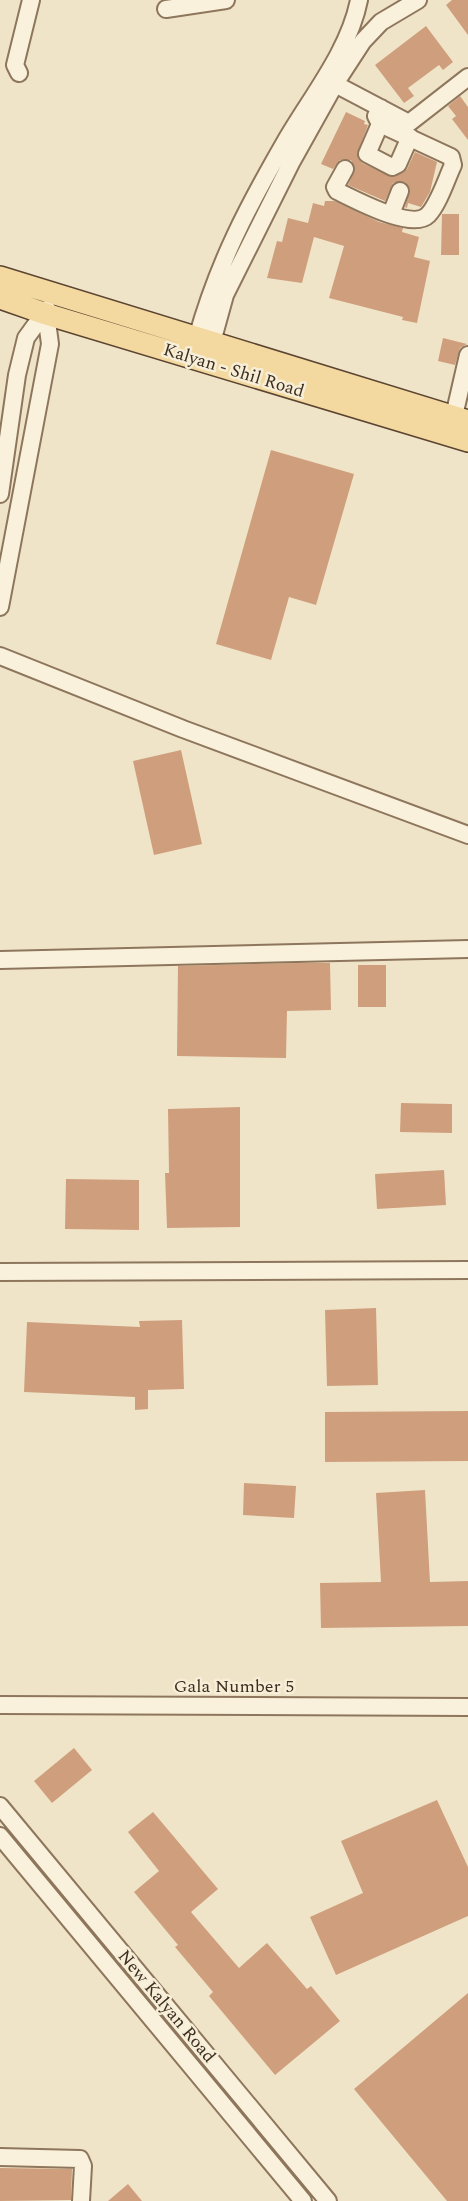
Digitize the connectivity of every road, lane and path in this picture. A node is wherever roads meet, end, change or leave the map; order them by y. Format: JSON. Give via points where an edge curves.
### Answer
{"nodes":[{"id":1,"x":31,"y":0,"type":"edge"},
{"id":2,"x":226,"y":0,"type":"edge"},
{"id":3,"x":359,"y":0,"type":"edge"},
{"id":4,"x":418,"y":0,"type":"edge"},
{"id":5,"x":166,"y":9,"type":"dead end"},
{"id":6,"x":19,"y":73,"type":"dead end"},
{"id":7,"x":468,"y":77,"type":"edge"},
{"id":8,"x":335,"y":84,"type":"junction"},
{"id":9,"x":380,"y":116,"type":"junction"},
{"id":10,"x":410,"y":130,"type":"junction"},
{"id":11,"x":468,"y":160,"type":"edge"},
{"id":12,"x":345,"y":169,"type":"dead end"},
{"id":13,"x":400,"y":191,"type":"dead end"},
{"id":14,"x":391,"y":214,"type":"junction"},
{"id":15,"x":0,"y":277,"type":"edge"},
{"id":16,"x":52,"y":293,"type":"junction"},
{"id":17,"x":0,"y":298,"type":"edge"},
{"id":18,"x":46,"y":314,"type":"junction"},
{"id":19,"x":205,"y":340,"type":"junction"},
{"id":20,"x":468,"y":354,"type":"edge"},
{"id":21,"x":461,"y":418,"type":"edge"},
{"id":22,"x":468,"y":441,"type":"edge"},
{"id":23,"x":0,"y":494,"type":"edge"},
{"id":24,"x":0,"y":607,"type":"edge"},
{"id":25,"x":0,"y":656,"type":"edge"},
{"id":26,"x":468,"y":835,"type":"edge"},
{"id":27,"x":468,"y":949,"type":"edge"},
{"id":28,"x":0,"y":960,"type":"edge"},
{"id":29,"x":468,"y":1270,"type":"edge"},
{"id":30,"x":0,"y":1272,"type":"edge"},
{"id":31,"x":0,"y":1705,"type":"edge"},
{"id":32,"x":468,"y":1707,"type":"edge"},
{"id":33,"x":0,"y":1806,"type":"edge"},
{"id":34,"x":0,"y":1836,"type":"edge"},
{"id":35,"x":0,"y":2157,"type":"edge"},
{"id":36,"x":81,"y":2201,"type":"edge"},
{"id":37,"x":303,"y":2201,"type":"edge"},
{"id":38,"x":328,"y":2201,"type":"edge"}],
"edges":[{"from":1,"to":6,"type":"street","via":[[15,65]]},
{"from":2,"to":5,"type":"street"},
{"from":3,"to":19,"type":"street","via":[[349,35],[252,199],[223,257]]},
{"from":4,"to":8,"type":"street","via":[[381,22],[363,41]]},
{"from":7,"to":10,"type":"street"},
{"from":8,"to":9,"type":"street"},
{"from":8,"to":19,"type":"street","via":[[292,161]]},
{"from":9,"to":10,"type":"street"},
{"from":9,"to":10,"type":"street","via":[[367,154],[392,167],[398,164]]},
{"from":10,"to":11,"type":"street"},
{"from":10,"to":14,"type":"street","via":[[449,155],[453,165],[429,214],[416,220]]},
{"from":12,"to":14,"type":"street","via":[[335,190]]},
{"from":13,"to":14,"type":"street"},
{"from":15,"to":16,"type":"main road","name":"Kalyan - Shil Road"},
{"from":16,"to":18,"type":"street"},
{"from":16,"to":19,"type":"main road","name":"Kalyan - Shil Road"},
{"from":17,"to":18,"type":"main road","name":"Kalyan - Shil Road"},
{"from":18,"to":22,"type":"main road","name":"Kalyan - Shil Road"},
{"from":18,"to":23,"type":"street","via":[[26,338]]},
{"from":18,"to":24,"type":"street","via":[[50,344]]},
{"from":19,"to":21,"type":"main road","name":"Kalyan - Shil Road"},
{"from":20,"to":21,"type":"street"},
{"from":25,"to":26,"type":"street"},
{"from":27,"to":28,"type":"street"},
{"from":29,"to":30,"type":"street"},
{"from":31,"to":32,"type":"street","name":"Gala Number 5"},
{"from":33,"to":38,"type":"street"},
{"from":34,"to":37,"type":"street","name":"New Kalyan Road"},
{"from":35,"to":36,"type":"street","via":[[80,2159]]}]}
